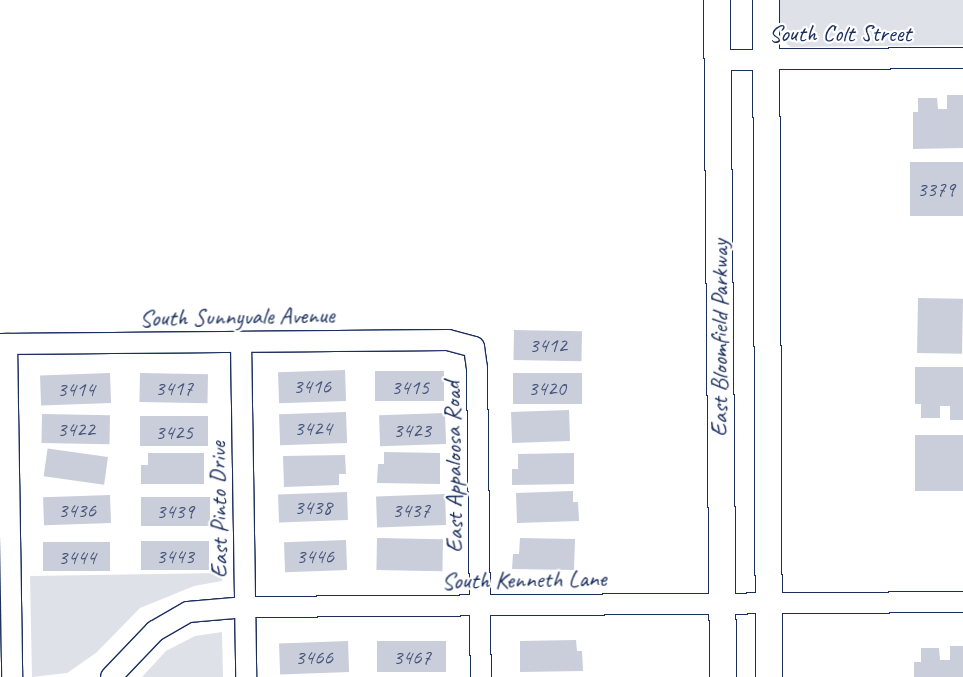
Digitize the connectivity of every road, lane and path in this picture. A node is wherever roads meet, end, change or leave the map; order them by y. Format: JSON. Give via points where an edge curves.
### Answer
{"nodes":[{"id":1,"x":718,"y":0,"type":"edge"},
{"id":2,"x":766,"y":0,"type":"edge"},
{"id":3,"x":963,"y":58,"type":"edge"},
{"id":4,"x":767,"y":59,"type":"junction"},
{"id":5,"x":718,"y":60,"type":"junction"},
{"id":6,"x":241,"y":342,"type":"junction"},
{"id":7,"x":3,"y":344,"type":"edge"},
{"id":8,"x":474,"y":347,"type":"joint"},
{"id":9,"x":768,"y":602,"type":"junction"},
{"id":10,"x":963,"y":602,"type":"edge"},
{"id":11,"x":722,"y":603,"type":"junction"},
{"id":12,"x":481,"y":606,"type":"junction"},
{"id":13,"x":246,"y":607,"type":"junction"},
{"id":14,"x":12,"y":677,"type":"edge"},
{"id":15,"x":111,"y":677,"type":"edge"},
{"id":16,"x":246,"y":677,"type":"edge"},
{"id":17,"x":481,"y":677,"type":"edge"},
{"id":18,"x":723,"y":677,"type":"edge"},
{"id":19,"x":768,"y":677,"type":"edge"}],
"edges":[{"from":1,"to":5,"type":"street","name":"East Bloomfield Parkway"},
{"from":2,"to":4,"type":"street","name":"East Bloomfield Parkway"},
{"from":3,"to":4,"type":"street","name":"South Colt Street"},
{"from":4,"to":5,"type":"street","name":"South Colt Street"},
{"from":4,"to":9,"type":"street","name":"East Bloomfield Parkway"},
{"from":5,"to":11,"type":"street","name":"East Bloomfield Parkway"},
{"from":6,"to":7,"type":"street","name":"South Sunnyvale Avenue"},
{"from":6,"to":8,"type":"street","name":"South Sunnyvale Avenue","via":[[448,340]]},
{"from":6,"to":13,"type":"street","name":"East Pinto Drive"},
{"from":7,"to":14,"type":"street"},
{"from":8,"to":12,"type":"street","name":"East Appaloosa Road"},
{"from":9,"to":10,"type":"street","name":"South Kenneth Lane"},
{"from":9,"to":11,"type":"street","name":"South Kenneth Lane"},
{"from":9,"to":19,"type":"street","name":"East Bloomfield Parkway"},
{"from":11,"to":12,"type":"street","name":"South Kenneth Lane"},
{"from":11,"to":18,"type":"street","name":"East Bloomfield Parkway"},
{"from":12,"to":13,"type":"street","name":"South Kenneth Lane"},
{"from":12,"to":17,"type":"street","name":"East Appaloosa Road"},
{"from":13,"to":15,"type":"street","name":"South Kenneth Lane","via":[[188,612],[155,631]]},
{"from":13,"to":16,"type":"street","name":"East Pinto Drive"}]}
